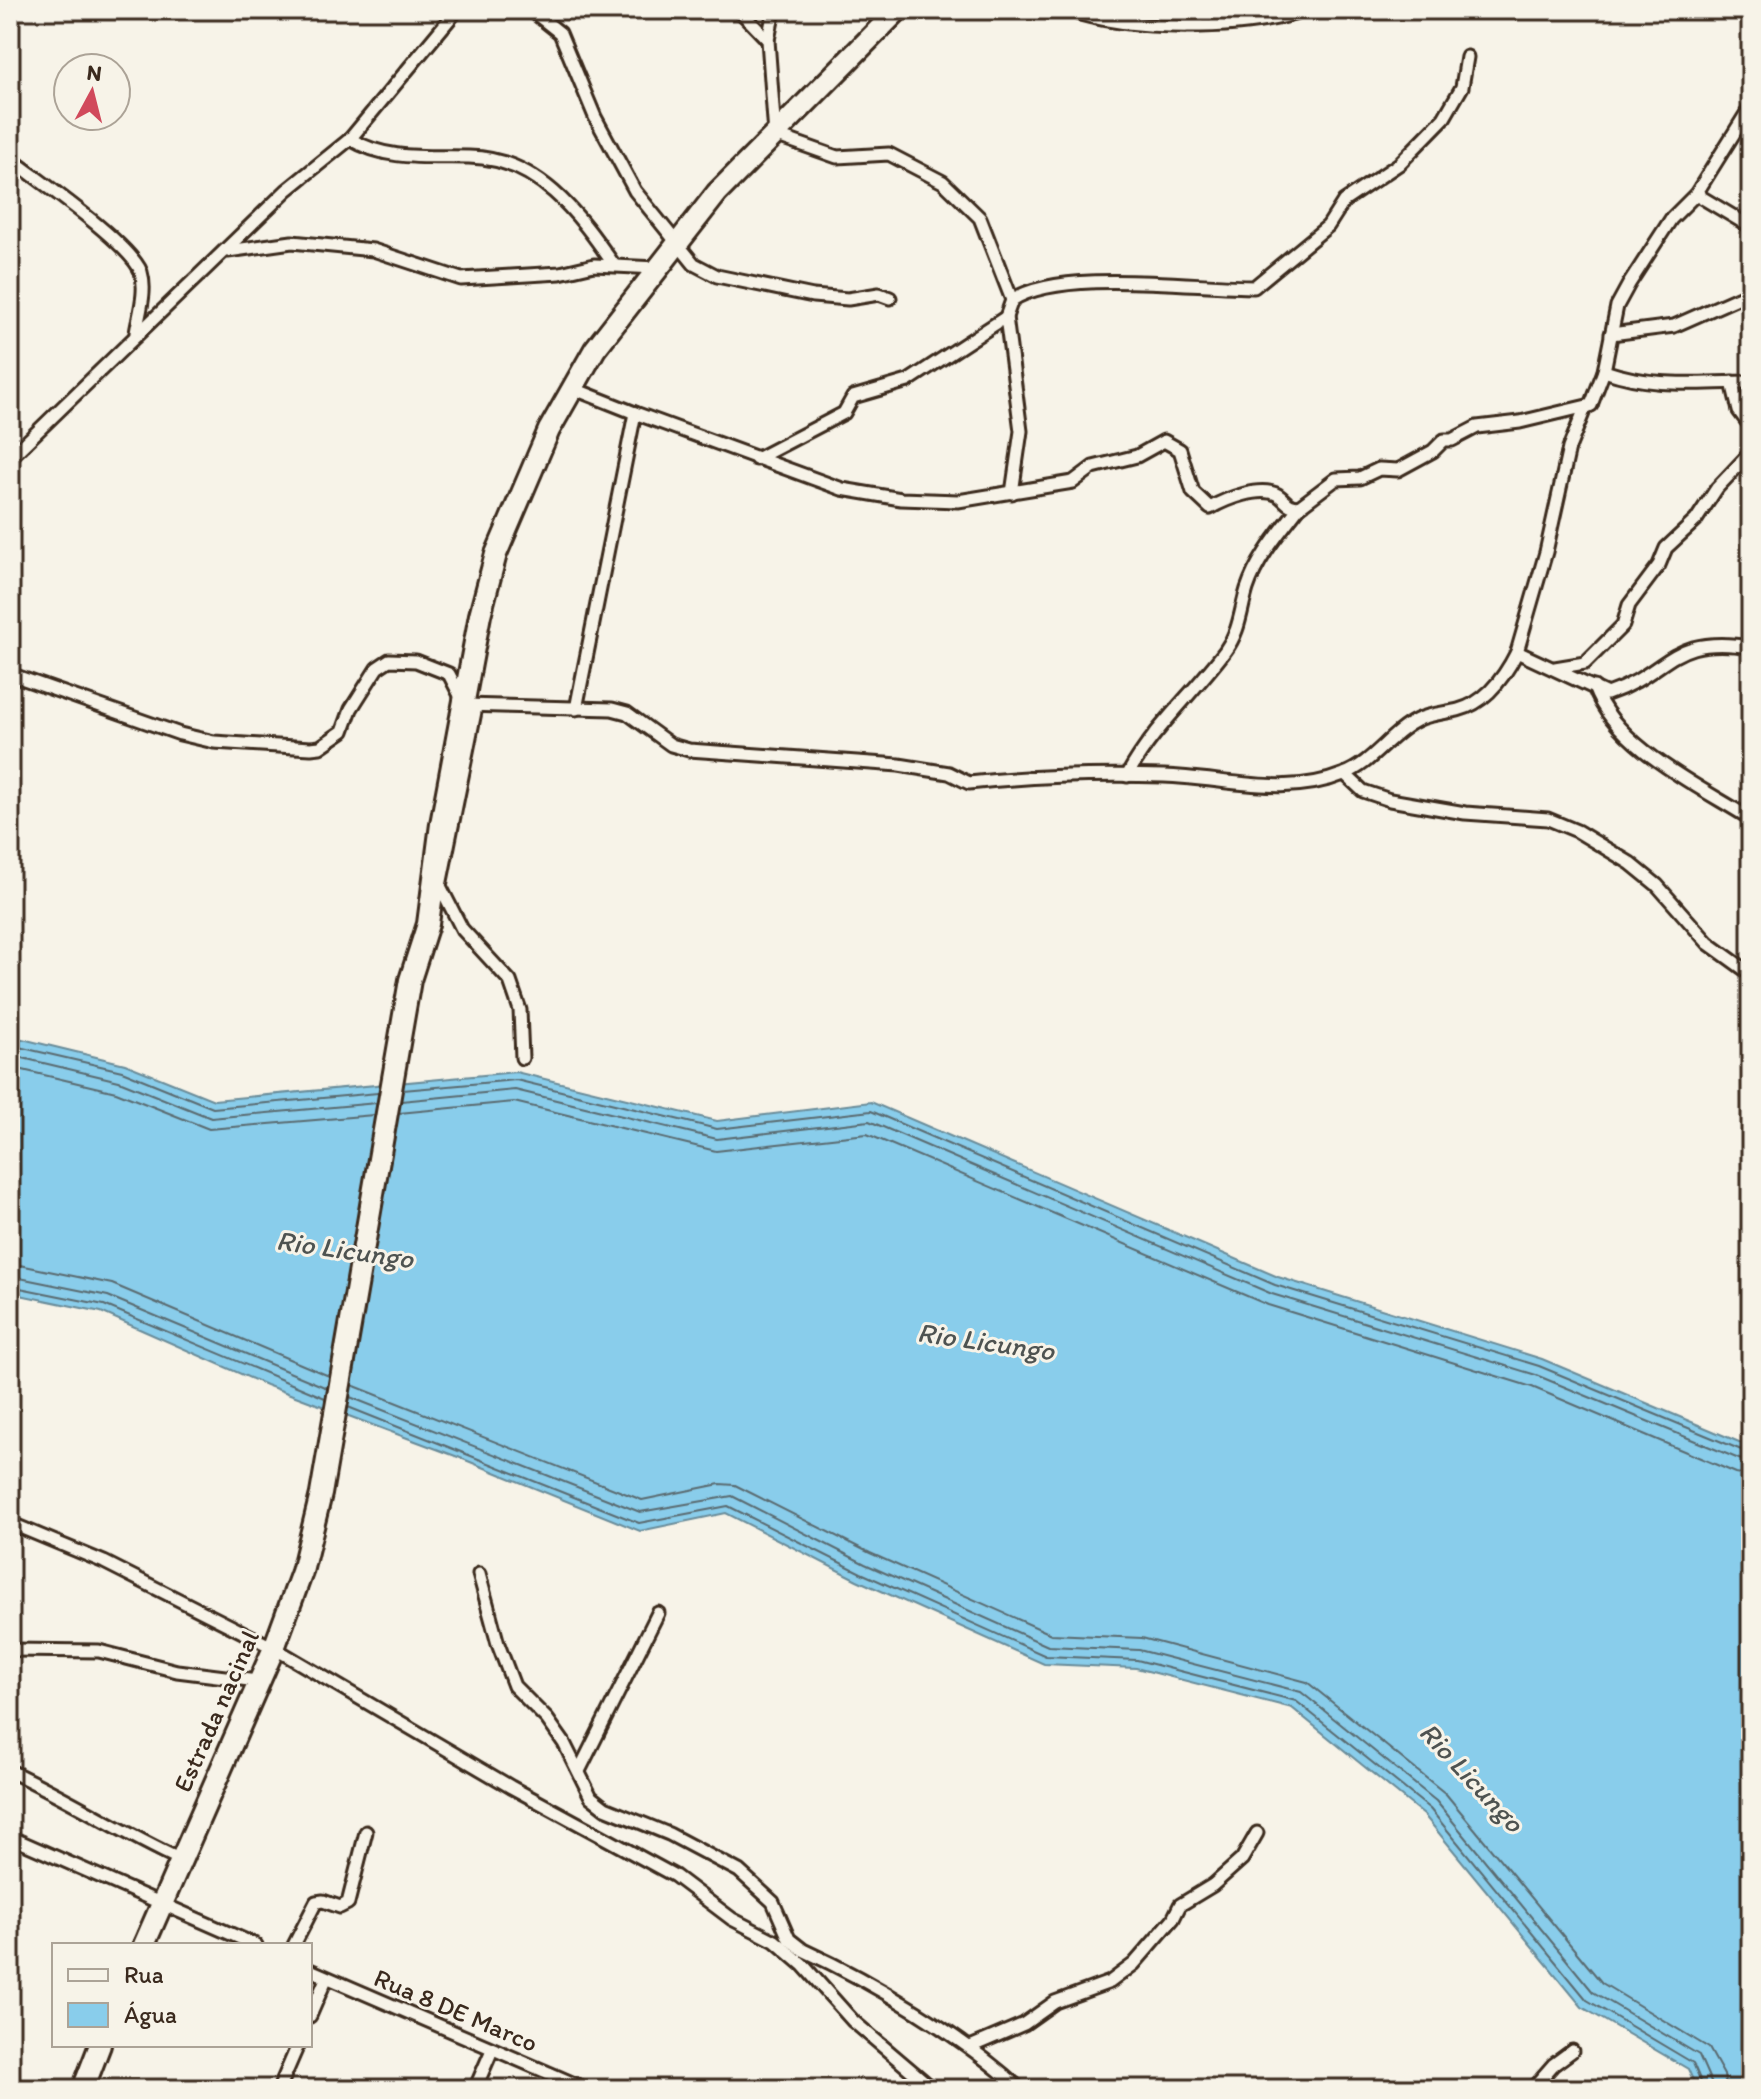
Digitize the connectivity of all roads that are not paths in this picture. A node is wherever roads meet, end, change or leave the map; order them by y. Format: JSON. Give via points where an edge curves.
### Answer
{"nodes":[{"id":1,"x":457,"y":10,"type":"edge"},
{"id":2,"x":531,"y":10,"type":"edge"},
{"id":3,"x":739,"y":10,"type":"edge"},
{"id":4,"x":774,"y":10,"type":"edge"},
{"id":5,"x":898,"y":10,"type":"edge"},
{"id":6,"x":1067,"y":10,"type":"edge"},
{"id":7,"x":1308,"y":10,"type":"edge"},
{"id":8,"x":768,"y":40,"type":"junction"},
{"id":9,"x":1467,"y":57,"type":"dead end"},
{"id":10,"x":1751,"y":106,"type":"edge"},
{"id":11,"x":775,"y":135,"type":"junction"},
{"id":12,"x":350,"y":139,"type":"junction"},
{"id":13,"x":10,"y":158,"type":"edge"},
{"id":14,"x":1696,"y":194,"type":"junction"},
{"id":15,"x":1751,"y":227,"type":"edge"},
{"id":16,"x":679,"y":241,"type":"junction"},
{"id":17,"x":227,"y":252,"type":"junction"},
{"id":18,"x":614,"y":265,"type":"junction"},
{"id":19,"x":657,"y":268,"type":"junction"},
{"id":20,"x":1751,"y":292,"type":"edge"},
{"id":21,"x":890,"y":298,"type":"dead end"},
{"id":22,"x":1012,"y":300,"type":"junction"},
{"id":23,"x":1006,"y":317,"type":"junction"},
{"id":24,"x":136,"y":333,"type":"junction"},
{"id":25,"x":1611,"y":334,"type":"junction"},
{"id":26,"x":1604,"y":371,"type":"junction"},
{"id":27,"x":1732,"y":382,"type":"junction"},
{"id":28,"x":1751,"y":382,"type":"edge"},
{"id":29,"x":572,"y":388,"type":"junction"},
{"id":30,"x":1591,"y":405,"type":"junction"},
{"id":31,"x":635,"y":413,"type":"junction"},
{"id":32,"x":1751,"y":427,"type":"edge"},
{"id":33,"x":1751,"y":452,"type":"edge"},
{"id":34,"x":10,"y":458,"type":"edge"},
{"id":35,"x":756,"y":459,"type":"junction"},
{"id":36,"x":1012,"y":493,"type":"junction"},
{"id":37,"x":1299,"y":507,"type":"junction"},
{"id":38,"x":1751,"y":647,"type":"edge"},
{"id":39,"x":1517,"y":652,"type":"junction"},
{"id":40,"x":1555,"y":668,"type":"junction"},
{"id":41,"x":10,"y":674,"type":"edge"},
{"id":42,"x":1594,"y":687,"type":"junction"},
{"id":43,"x":470,"y":706,"type":"junction"},
{"id":44,"x":576,"y":709,"type":"junction"},
{"id":45,"x":1345,"y":774,"type":"junction"},
{"id":46,"x":1127,"y":776,"type":"junction"},
{"id":47,"x":1751,"y":819,"type":"edge"},
{"id":48,"x":1751,"y":974,"type":"edge"},
{"id":49,"x":522,"y":1058,"type":"dead end"},
{"id":50,"x":10,"y":1523,"type":"edge"},
{"id":51,"x":479,"y":1574,"type":"dead end"},
{"id":52,"x":658,"y":1613,"type":"dead end"},
{"id":53,"x":274,"y":1648,"type":"junction"},
{"id":54,"x":10,"y":1650,"type":"edge"},
{"id":55,"x":257,"y":1681,"type":"junction"},
{"id":56,"x":10,"y":1771,"type":"edge"},
{"id":57,"x":579,"y":1771,"type":"junction"},
{"id":58,"x":366,"y":1832,"type":"dead end"},
{"id":59,"x":1257,"y":1833,"type":"dead end"},
{"id":60,"x":10,"y":1837,"type":"edge"},
{"id":61,"x":179,"y":1859,"type":"junction"},
{"id":62,"x":162,"y":1904,"type":"junction"},
{"id":63,"x":145,"y":1943,"type":"edge"},
{"id":64,"x":251,"y":1943,"type":"edge"},
{"id":65,"x":295,"y":1943,"type":"edge"},
{"id":66,"x":312,"y":1971,"type":"edge"},
{"id":67,"x":326,"y":1979,"type":"junction"},
{"id":68,"x":312,"y":2011,"type":"edge"},
{"id":69,"x":99,"y":2047,"type":"edge"},
{"id":70,"x":297,"y":2047,"type":"edge"},
{"id":71,"x":970,"y":2047,"type":"junction"},
{"id":72,"x":492,"y":2050,"type":"junction"},
{"id":73,"x":1572,"y":2051,"type":"dead end"},
{"id":74,"x":83,"y":2089,"type":"edge"},
{"id":75,"x":279,"y":2089,"type":"edge"},
{"id":76,"x":475,"y":2089,"type":"edge"},
{"id":77,"x":586,"y":2089,"type":"edge"},
{"id":78,"x":933,"y":2089,"type":"edge"},
{"id":79,"x":1020,"y":2089,"type":"edge"},
{"id":80,"x":1532,"y":2089,"type":"edge"}],
"edges":[{"from":1,"to":12,"type":"street"},
{"from":2,"to":16,"type":"street","via":[[560,33],[595,117],[635,191]]},
{"from":3,"to":8,"type":"street"},
{"from":4,"to":8,"type":"street"},
{"from":5,"to":11,"type":"highway","name":"Estrada nacinal"},
{"from":6,"to":7,"type":"street","via":[[1123,23],[1207,24],[1263,22]]},
{"from":8,"to":11,"type":"street"},
{"from":9,"to":22,"type":"street","via":[[1462,87],[1444,118],[1399,164],[1344,201],[1328,226],[1254,287],[1098,282],[1040,288]]},
{"from":10,"to":14,"type":"street"},
{"from":11,"to":16,"type":"highway","name":"Estrada nacinal","via":[[717,193]]},
{"from":11,"to":22,"type":"street","via":[[837,157],[889,154],[943,182],[980,218]]},
{"from":12,"to":17,"type":"street","via":[[287,190]]},
{"from":12,"to":18,"type":"street","via":[[411,159],[480,157],[541,179],[560,194]]},
{"from":13,"to":24,"type":"street","via":[[105,230],[140,270],[143,293]]},
{"from":14,"to":15,"type":"street"},
{"from":14,"to":25,"type":"street","via":[[1671,219],[1629,284]]},
{"from":16,"to":19,"type":"highway","name":"Estrada nacinal"},
{"from":16,"to":21,"type":"street","via":[[694,264],[717,276],[813,296]]},
{"from":17,"to":18,"type":"street","via":[[292,242],[373,250],[461,279]]},
{"from":17,"to":24,"type":"street"},
{"from":18,"to":19,"type":"street"},
{"from":19,"to":29,"type":"highway","name":"Estrada nacinal"},
{"from":20,"to":25,"type":"street","via":[[1674,326]]},
{"from":22,"to":23,"type":"street"},
{"from":23,"to":35,"type":"street","via":[[908,381],[853,397],[836,418]]},
{"from":23,"to":36,"type":"street","via":[[1021,431]]},
{"from":24,"to":34,"type":"street"},
{"from":25,"to":26,"type":"street"},
{"from":26,"to":27,"type":"street","via":[[1670,386]]},
{"from":26,"to":30,"type":"street"},
{"from":27,"to":28,"type":"street"},
{"from":27,"to":32,"type":"street","via":[[1739,411]]},
{"from":29,"to":31,"type":"street"},
{"from":29,"to":43,"type":"highway","name":"Estrada nacinal","via":[[496,554],[480,615]]},
{"from":30,"to":37,"type":"street","via":[[1477,427],[1444,440],[1398,470],[1336,479]]},
{"from":30,"to":39,"type":"street","via":[[1569,448]]},
{"from":31,"to":35,"type":"street"},
{"from":31,"to":44,"type":"street"},
{"from":33,"to":40,"type":"street","via":[[1666,548],[1629,605],[1623,625],[1585,663]]},
{"from":35,"to":36,"type":"street","via":[[875,497],[958,501]]},
{"from":36,"to":37,"type":"street","via":[[1073,482],[1093,467],[1137,456],[1164,441],[1180,450],[1193,492],[1208,508],[1265,491]]},
{"from":37,"to":46,"type":"street","via":[[1256,568],[1240,625],[1226,651],[1141,750]]},
{"from":38,"to":42,"type":"street","via":[[1721,642],[1690,646],[1618,690],[1607,694]]},
{"from":39,"to":40,"type":"street"},
{"from":39,"to":45,"type":"street","via":[[1493,687],[1470,707],[1408,724]]},
{"from":40,"to":42,"type":"street"},
{"from":41,"to":43,"type":"street","via":[[214,742],[320,747],[343,731],[377,668],[389,660],[416,661],[449,674]]},
{"from":42,"to":47,"type":"street","via":[[1610,719],[1628,737]]},
{"from":43,"to":44,"type":"street"},
{"from":43,"to":49,"type":"street","via":[[440,886],[462,929],[510,981],[520,1010]]},
{"from":43,"to":53,"type":"highway","name":"Estrada nacinal","via":[[441,824],[428,924],[410,980],[321,1494],[302,1572]]},
{"from":44,"to":46,"type":"street","via":[[627,713],[671,745],[700,753],[899,765],[949,773],[969,783]]},
{"from":45,"to":46,"type":"street","via":[[1304,786]]},
{"from":45,"to":48,"type":"street","via":[[1363,791],[1390,800],[1548,819],[1577,831],[1648,878],[1708,943]]},
{"from":50,"to":53,"type":"street","via":[[104,1562]]},
{"from":51,"to":57,"type":"street","via":[[514,1686],[547,1719]]},
{"from":52,"to":57,"type":"street"},
{"from":53,"to":55,"type":"highway","name":"Estrada nacinal"},
{"from":53,"to":78,"type":"street","via":[[675,1876],[732,1919],[775,1941],[853,2021]]},
{"from":54,"to":55,"type":"street","via":[[99,1651],[177,1671]]},
{"from":55,"to":61,"type":"highway","name":"Estrada nacinal"},
{"from":56,"to":61,"type":"street"},
{"from":57,"to":71,"type":"street","via":[[584,1788],[605,1808],[739,1871],[773,1902],[789,1939],[803,1950]]},
{"from":58,"to":65,"type":"street","via":[[348,1903],[340,1907],[316,1902]]},
{"from":59,"to":71,"type":"street","via":[[1242,1859],[1180,1905],[1134,1964],[1110,1982],[1055,2002],[1024,2024]]},
{"from":60,"to":62,"type":"street"},
{"from":61,"to":62,"type":"highway","name":"Estrada nacinal"},
{"from":62,"to":63,"type":"highway","name":"Estrada nacinal"},
{"from":62,"to":64,"type":"street"},
{"from":66,"to":67,"type":"street","name":"Rua 8 DE Marco"},
{"from":67,"to":68,"type":"street"},
{"from":67,"to":72,"type":"street","name":"Rua 8 DE Marco"},
{"from":69,"to":74,"type":"highway"},
{"from":70,"to":75,"type":"street"},
{"from":71,"to":79,"type":"street"},
{"from":72,"to":76,"type":"street"},
{"from":72,"to":77,"type":"street","name":"Rua 8 DE Marco"},
{"from":73,"to":80,"type":"street"}]}
